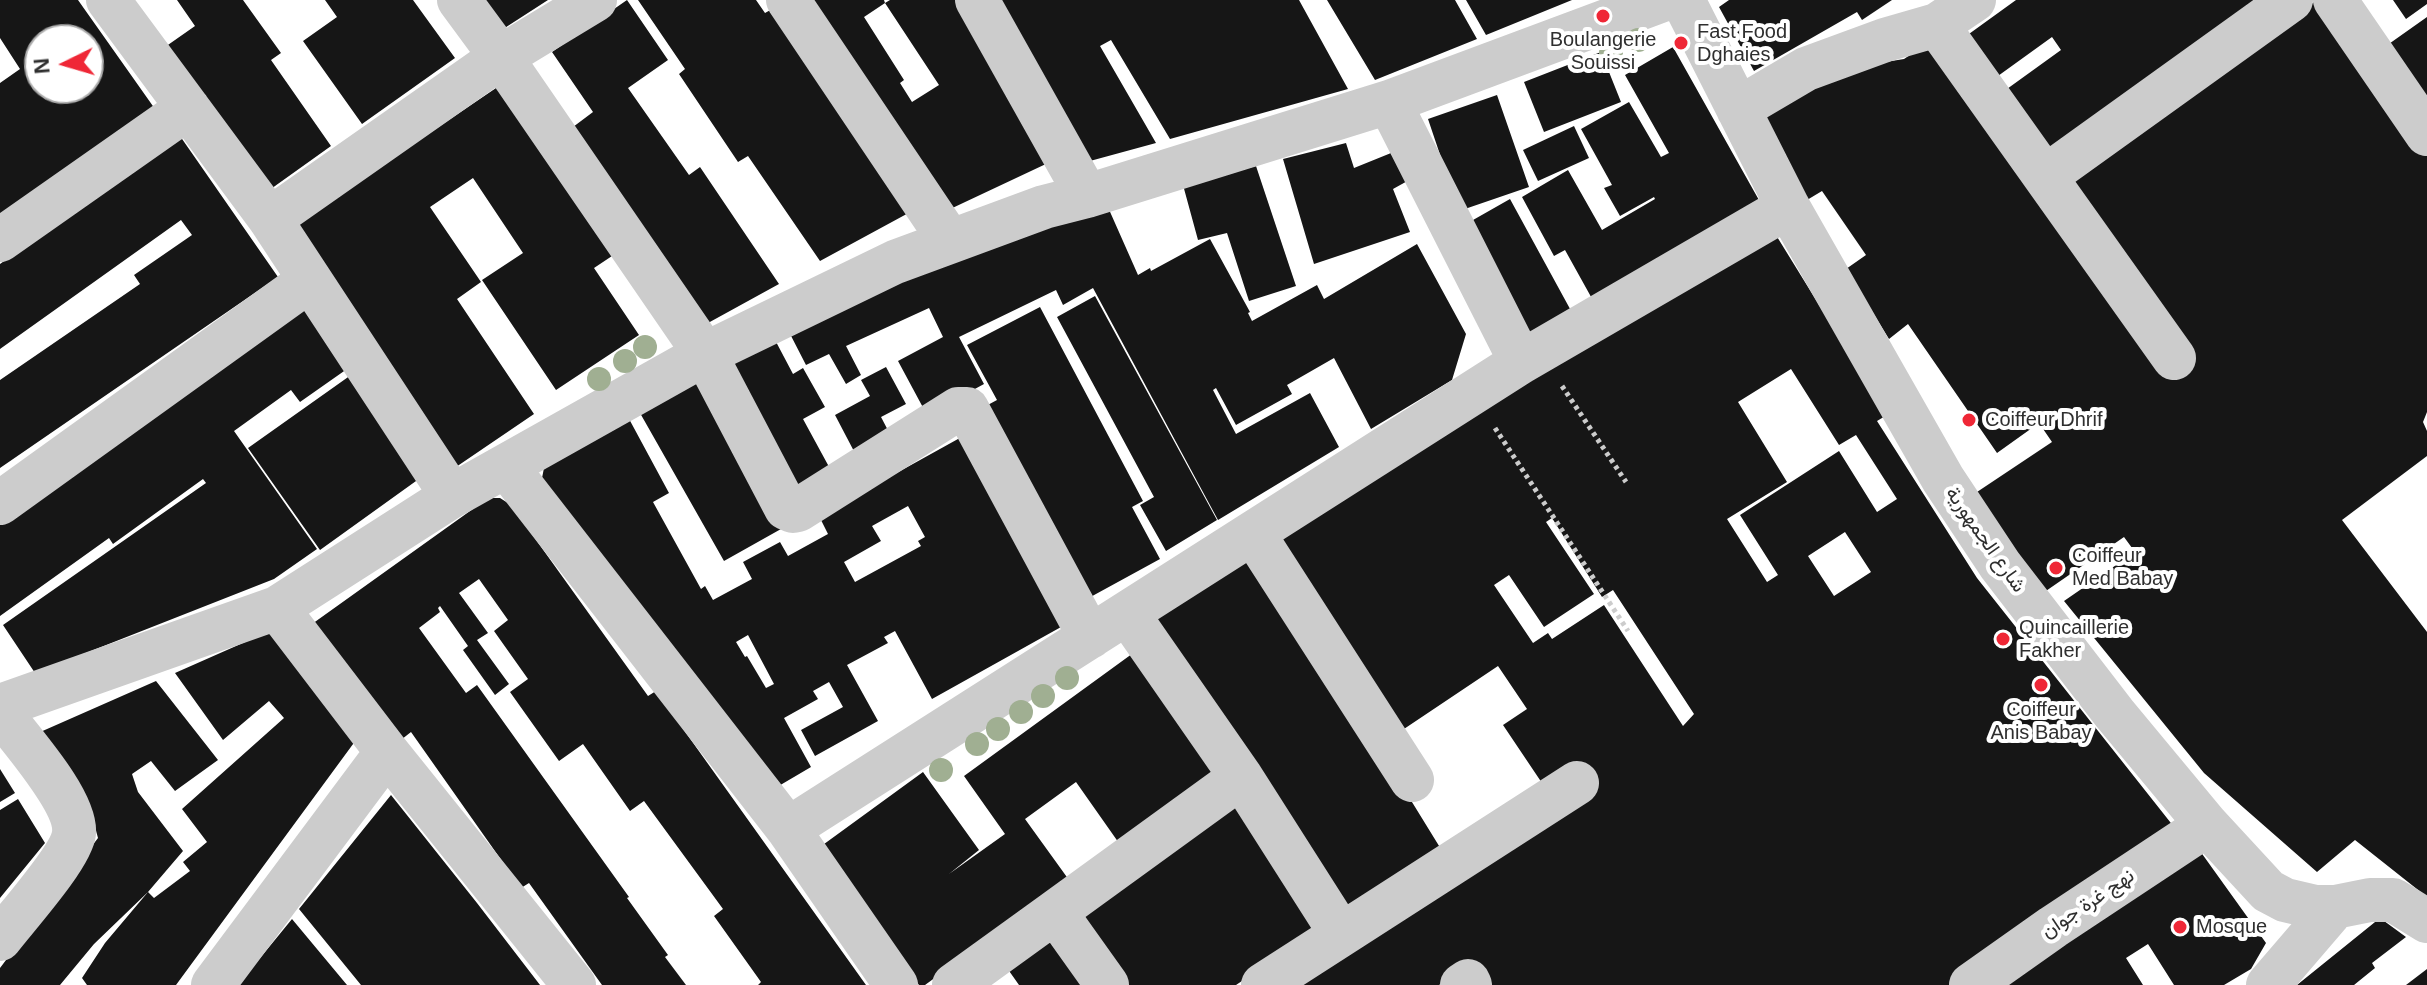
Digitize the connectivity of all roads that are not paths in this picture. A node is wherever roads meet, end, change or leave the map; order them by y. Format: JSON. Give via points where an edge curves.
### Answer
{"nodes":[{"id":1,"x":108,"y":0,"type":"edge"},
{"id":2,"x":459,"y":0,"type":"edge"},
{"id":3,"x":595,"y":0,"type":"edge"},
{"id":4,"x":788,"y":0,"type":"edge"},
{"id":5,"x":977,"y":0,"type":"edge"},
{"id":6,"x":1663,"y":0,"type":"edge"},
{"id":7,"x":1683,"y":0,"type":"edge"},
{"id":8,"x":1974,"y":0,"type":"edge"},
{"id":9,"x":2291,"y":0,"type":"edge"},
{"id":10,"x":2335,"y":0,"type":"edge"},
{"id":11,"x":1937,"y":25,"type":"junction"},
{"id":12,"x":501,"y":57,"type":"junction"},
{"id":13,"x":1389,"y":102,"type":"junction"},
{"id":14,"x":188,"y":108,"type":"junction"},
{"id":15,"x":1738,"y":109,"type":"junction"},
{"id":16,"x":2427,"y":134,"type":"edge"},
{"id":17,"x":2046,"y":176,"type":"junction"},
{"id":18,"x":1087,"y":196,"type":"junction"},
{"id":19,"x":1788,"y":207,"type":"junction"},
{"id":20,"x":270,"y":219,"type":"junction"},
{"id":21,"x":0,"y":240,"type":"edge"},
{"id":22,"x":950,"y":241,"type":"junction"},
{"id":23,"x":310,"y":280,"type":"junction"},
{"id":24,"x":705,"y":354,"type":"junction"},
{"id":25,"x":1530,"y":357,"type":"junction"},
{"id":26,"x":2174,"y":358,"type":"dead end"},
{"id":27,"x":506,"y":466,"type":"junction"},
{"id":28,"x":452,"y":496,"type":"junction"},
{"id":29,"x":0,"y":503,"type":"edge"},
{"id":30,"x":1253,"y":533,"type":"junction"},
{"id":31,"x":277,"y":608,"type":"junction"},
{"id":32,"x":1127,"y":613,"type":"junction"},
{"id":33,"x":1090,"y":637,"type":"junction"},
{"id":34,"x":0,"y":706,"type":"edge"},
{"id":35,"x":0,"y":712,"type":"edge"},
{"id":36,"x":387,"y":752,"type":"junction"},
{"id":37,"x":1241,"y":777,"type":"junction"},
{"id":38,"x":1412,"y":780,"type":"dead end"},
{"id":39,"x":1577,"y":783,"type":"dead end"},
{"id":40,"x":2207,"y":825,"type":"junction"},
{"id":41,"x":788,"y":829,"type":"junction"},
{"id":42,"x":2335,"y":907,"type":"junction"},
{"id":43,"x":1055,"y":912,"type":"junction"},
{"id":44,"x":2427,"y":921,"type":"edge"},
{"id":45,"x":1341,"y":934,"type":"junction"},
{"id":46,"x":0,"y":939,"type":"edge"},
{"id":47,"x":894,"y":984,"type":"edge"},
{"id":48,"x":213,"y":985,"type":"edge"},
{"id":49,"x":574,"y":985,"type":"edge"},
{"id":50,"x":954,"y":985,"type":"edge"},
{"id":51,"x":1107,"y":985,"type":"edge"},
{"id":52,"x":1263,"y":985,"type":"edge"},
{"id":53,"x":1462,"y":985,"type":"edge"},
{"id":54,"x":1470,"y":985,"type":"edge"},
{"id":55,"x":1971,"y":985,"type":"edge"},
{"id":56,"x":2268,"y":985,"type":"edge"}],
"edges":[{"from":1,"to":14,"type":"street"},
{"from":2,"to":12,"type":"street"},
{"from":3,"to":12,"type":"street"},
{"from":4,"to":22,"type":"street"},
{"from":5,"to":18,"type":"street"},
{"from":6,"to":13,"type":"street"},
{"from":7,"to":15,"type":"street","name":"شارع الجمهورية"},
{"from":8,"to":11,"type":"street"},
{"from":9,"to":17,"type":"street"},
{"from":10,"to":16,"type":"street"},
{"from":11,"to":15,"type":"street","via":[[1806,69]]},
{"from":11,"to":17,"type":"street"},
{"from":12,"to":20,"type":"street"},
{"from":12,"to":24,"type":"street"},
{"from":13,"to":18,"type":"street"},
{"from":13,"to":25,"type":"street"},
{"from":14,"to":20,"type":"street"},
{"from":14,"to":21,"type":"street"},
{"from":15,"to":19,"type":"street","name":"شارع الجمهورية"},
{"from":17,"to":26,"type":"street"},
{"from":18,"to":22,"type":"street"},
{"from":19,"to":25,"type":"street"},
{"from":19,"to":40,"type":"street","name":"شارع الجمهورية","via":[[1943,479],[2000,565]]},
{"from":20,"to":23,"type":"street"},
{"from":22,"to":24,"type":"street"},
{"from":23,"to":28,"type":"street"},
{"from":23,"to":29,"type":"street"},
{"from":24,"to":27,"type":"street"},
{"from":24,"to":33,"type":"street","via":[[785,507],[793,511],[958,409],[969,410]]},
{"from":25,"to":30,"type":"street"},
{"from":27,"to":28,"type":"street"},
{"from":27,"to":41,"type":"street"},
{"from":28,"to":31,"type":"street"},
{"from":30,"to":32,"type":"street"},
{"from":30,"to":38,"type":"street"},
{"from":31,"to":34,"type":"street"},
{"from":31,"to":36,"type":"street"},
{"from":32,"to":33,"type":"street"},
{"from":32,"to":37,"type":"street"},
{"from":33,"to":41,"type":"street"},
{"from":35,"to":46,"type":"street","via":[[62,794],[74,832],[60,862]]},
{"from":36,"to":48,"type":"street"},
{"from":36,"to":49,"type":"street"},
{"from":37,"to":43,"type":"street"},
{"from":37,"to":45,"type":"street"},
{"from":39,"to":45,"type":"street"},
{"from":40,"to":42,"type":"street","name":"شارع الجمهورية","via":[[2268,891],[2285,900]]},
{"from":40,"to":55,"type":"street","name":"نهج غرة جوان"},
{"from":41,"to":47,"type":"street"},
{"from":42,"to":44,"type":"street","name":"شارع الجمهورية","via":[[2393,900]]},
{"from":42,"to":56,"type":"street"},
{"from":43,"to":50,"type":"street"},
{"from":43,"to":51,"type":"street"},
{"from":45,"to":52,"type":"street"},
{"from":53,"to":54,"type":"street"}]}
